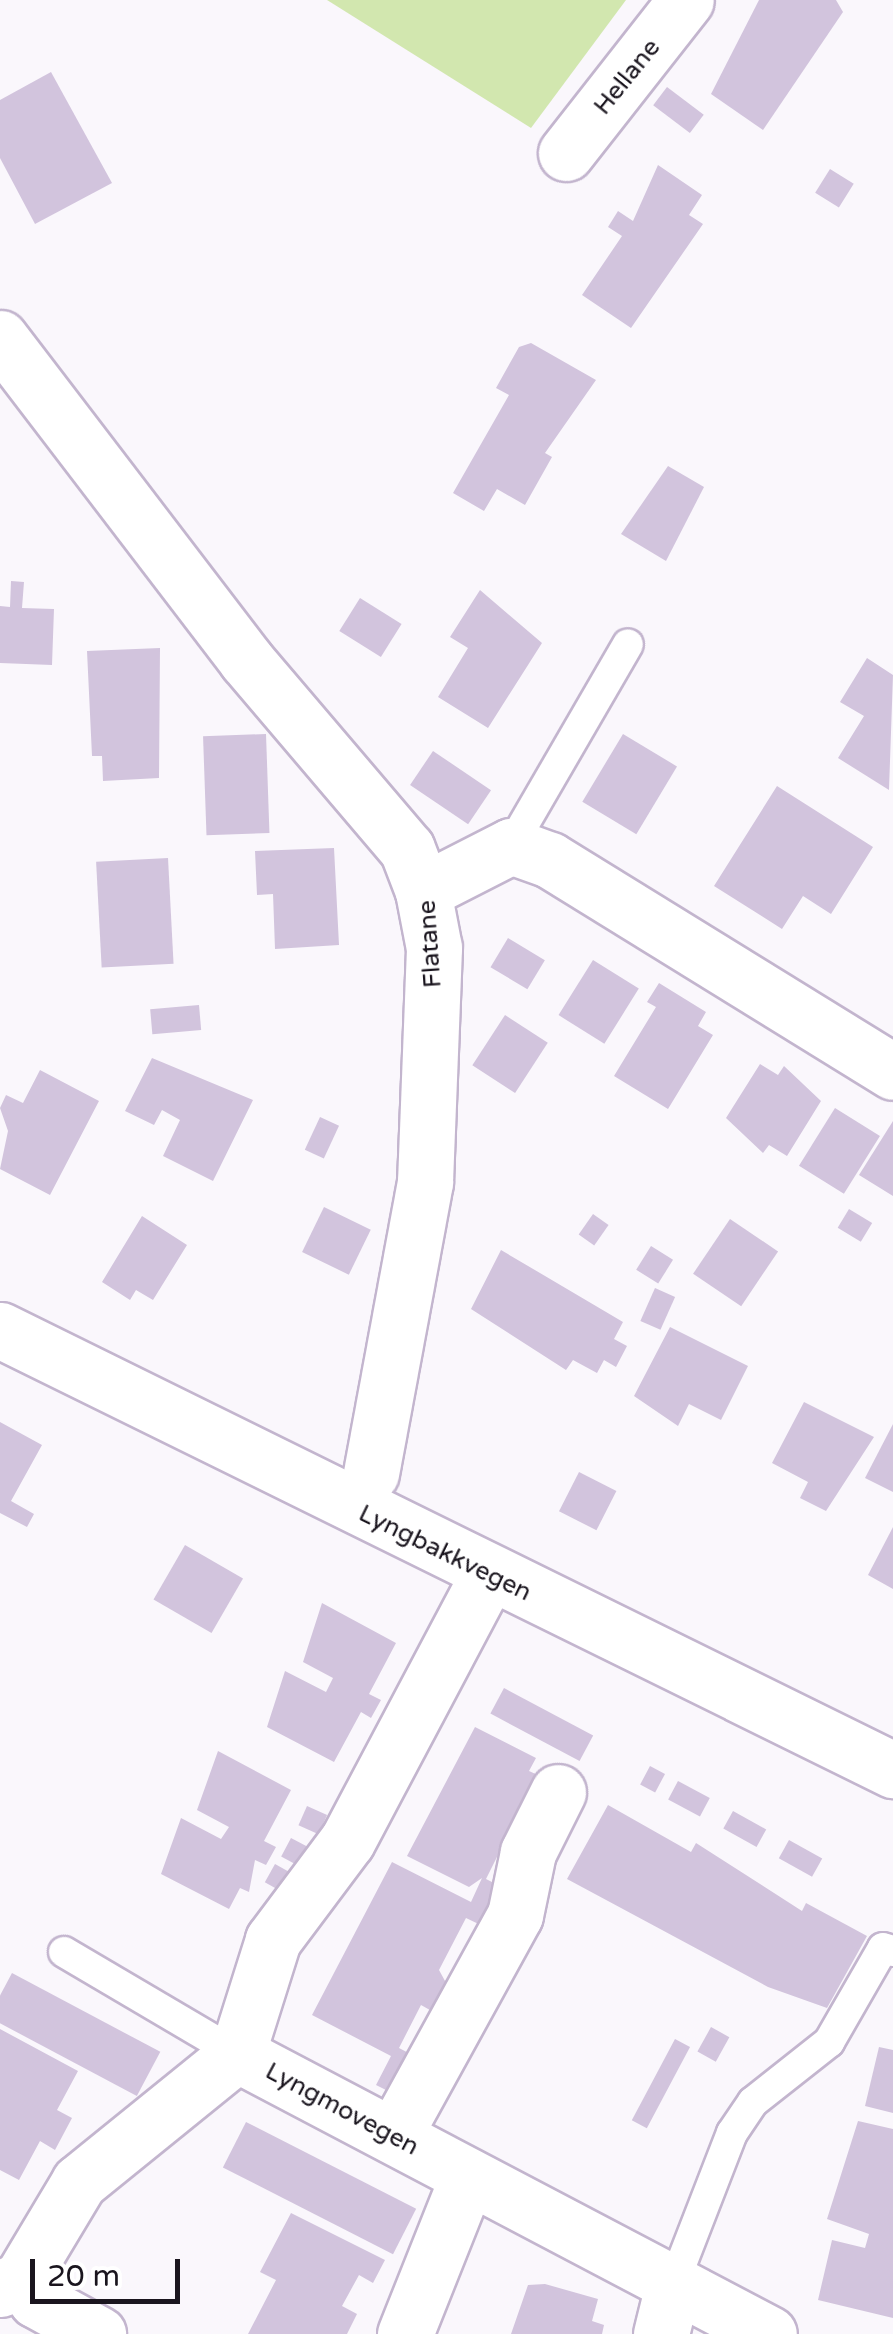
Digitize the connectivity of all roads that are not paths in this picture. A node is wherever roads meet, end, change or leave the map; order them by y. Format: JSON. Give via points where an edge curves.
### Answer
{"nodes":[{"id":1,"x":686,"y":0,"type":"edge"},
{"id":2,"x":566,"y":153,"type":"dead end"},
{"id":3,"x":0,"y":338,"type":"edge"},
{"id":4,"x":628,"y":644,"type":"dead end"},
{"id":5,"x":511,"y":846,"type":"junction"},
{"id":6,"x":422,"y":891,"type":"junction"},
{"id":7,"x":893,"y":1072,"type":"edge"},
{"id":8,"x":0,"y":1330,"type":"edge"},
{"id":9,"x":371,"y":1473,"type":"dead end"},
{"id":10,"x":488,"y":1575,"type":"junction"},
{"id":11,"x":893,"y":1770,"type":"edge"},
{"id":12,"x":558,"y":1792,"type":"dead end"},
{"id":13,"x":64,"y":1952,"type":"dead end"},
{"id":14,"x":893,"y":1952,"type":"edge"},
{"id":15,"x":237,"y":2054,"type":"junction"},
{"id":16,"x":394,"y":2135,"type":"junction"},
{"id":17,"x":468,"y":2176,"type":"junction"},
{"id":18,"x":11,"y":2284,"type":"edge"},
{"id":19,"x":667,"y":2310,"type":"edge"},
{"id":20,"x":98,"y":2334,"type":"edge"},
{"id":21,"x":406,"y":2334,"type":"edge"},
{"id":22,"x":769,"y":2334,"type":"edge"}],
"edges":[{"from":1,"to":2,"type":"street","name":"Hellane"},
{"from":3,"to":6,"type":"street","via":[[246,660],[406,849]]},
{"from":4,"to":5,"type":"lane"},
{"from":5,"to":6,"type":"street","name":"Flatane"},
{"from":5,"to":7,"type":"street","via":[[588,881]]},
{"from":6,"to":9,"type":"street","name":"Flatane","via":[[434,948],[425,1182]]},
{"from":8,"to":10,"type":"street","name":"Lyngbakkvegen"},
{"from":10,"to":11,"type":"street","name":"Lyngbakkvegen"},
{"from":10,"to":15,"type":"street","name":"Lyngmovegen","via":[[347,1841],[272,1940]]},
{"from":12,"to":16,"type":"street","via":[[528,1852],[515,1915]]},
{"from":13,"to":15,"type":"lane"},
{"from":14,"to":19,"type":"lane","via":[[884,1948],[829,2042],[753,2102],[732,2132]]},
{"from":15,"to":16,"type":"street","name":"Lyngmovegen"},
{"from":15,"to":18,"type":"street","via":[[79,2182]]},
{"from":16,"to":17,"type":"street","name":"Lyngmovegen"},
{"from":17,"to":19,"type":"street","name":"Lyngmovegen"},
{"from":17,"to":21,"type":"street"},
{"from":18,"to":20,"type":"street"},
{"from":19,"to":22,"type":"street","name":"Lyngmovegen"}]}
